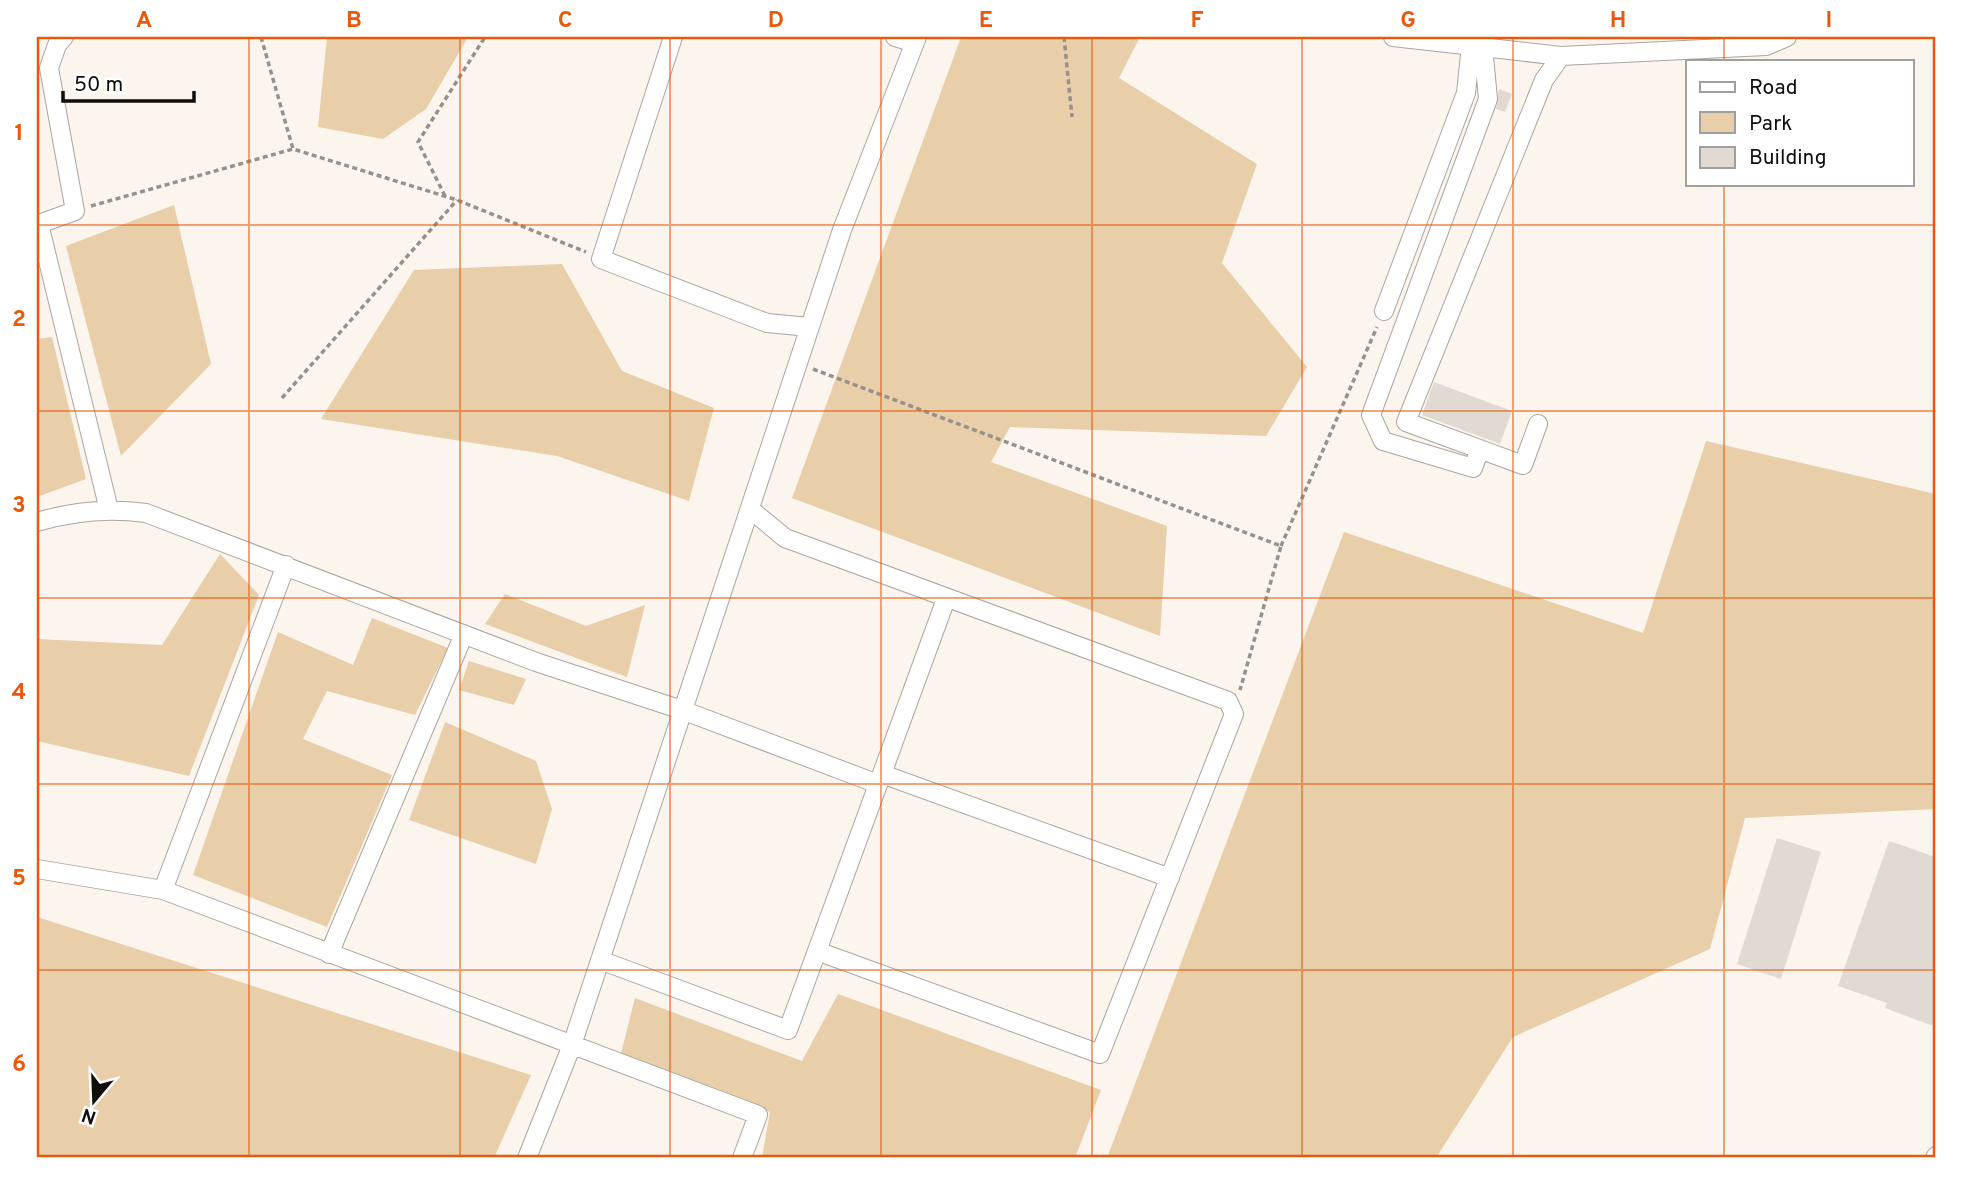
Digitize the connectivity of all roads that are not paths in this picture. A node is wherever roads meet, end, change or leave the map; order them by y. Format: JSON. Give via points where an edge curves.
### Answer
{"nodes":[{"id":1,"x":64,"y":37,"type":"edge"},
{"id":2,"x":673,"y":37,"type":"edge"},
{"id":3,"x":895,"y":37,"type":"edge"},
{"id":4,"x":1393,"y":37,"type":"edge"},
{"id":5,"x":1787,"y":37,"type":"edge"},
{"id":6,"x":915,"y":40,"type":"edge"},
{"id":7,"x":1477,"y":46,"type":"junction"},
{"id":8,"x":1561,"y":56,"type":"junction"},
{"id":9,"x":1384,"y":311,"type":"road end"},
{"id":10,"x":810,"y":327,"type":"junction"},
{"id":11,"x":1538,"y":424,"type":"dead end"},
{"id":12,"x":1480,"y":449,"type":"junction"},
{"id":13,"x":750,"y":509,"type":"junction"},
{"id":14,"x":109,"y":510,"type":"junction"},
{"id":15,"x":37,"y":522,"type":"edge"},
{"id":16,"x":286,"y":565,"type":"junction"},
{"id":17,"x":946,"y":599,"type":"junction"},
{"id":18,"x":464,"y":634,"type":"junction"},
{"id":19,"x":682,"y":710,"type":"junction"},
{"id":20,"x":880,"y":779,"type":"junction"},
{"id":21,"x":37,"y":869,"type":"edge"},
{"id":22,"x":1170,"y":878,"type":"junction"},
{"id":23,"x":163,"y":890,"type":"junction"},
{"id":24,"x":817,"y":951,"type":"junction"},
{"id":25,"x":329,"y":954,"type":"junction"},
{"id":26,"x":600,"y":960,"type":"junction"},
{"id":27,"x":572,"y":1045,"type":"junction"},
{"id":28,"x":527,"y":1158,"type":"edge"},
{"id":29,"x":742,"y":1158,"type":"edge"}],
"edges":[{"from":1,"to":14,"type":"street","via":[[49,68],[75,211],[39,224]]},
{"from":2,"to":10,"type":"street","via":[[601,259],[767,323]]},
{"from":3,"to":6,"type":"street"},
{"from":4,"to":7,"type":"street"},
{"from":5,"to":8,"type":"street","via":[[1766,46]]},
{"from":6,"to":10,"type":"street"},
{"from":7,"to":8,"type":"street"},
{"from":7,"to":9,"type":"street","via":[[1466,93]]},
{"from":7,"to":12,"type":"street","via":[[1488,99],[1371,415],[1383,441],[1473,467]]},
{"from":8,"to":12,"type":"street","via":[[1544,80],[1406,422]]},
{"from":10,"to":13,"type":"street"},
{"from":11,"to":12,"type":"street","via":[[1523,465]]},
{"from":13,"to":17,"type":"street","via":[[785,538]]},
{"from":13,"to":19,"type":"street"},
{"from":14,"to":15,"type":"street","via":[[62,514]]},
{"from":14,"to":16,"type":"street","via":[[146,513]]},
{"from":16,"to":18,"type":"street"},
{"from":16,"to":23,"type":"street"},
{"from":17,"to":20,"type":"street"},
{"from":17,"to":22,"type":"street","via":[[1228,701],[1234,715]]},
{"from":18,"to":19,"type":"street"},
{"from":18,"to":25,"type":"street"},
{"from":19,"to":20,"type":"street"},
{"from":19,"to":26,"type":"street"},
{"from":20,"to":22,"type":"street"},
{"from":20,"to":24,"type":"street"},
{"from":21,"to":23,"type":"street"},
{"from":22,"to":24,"type":"street","via":[[1100,1054]]},
{"from":23,"to":25,"type":"street"},
{"from":24,"to":26,"type":"street","via":[[788,1030]]},
{"from":25,"to":27,"type":"street"},
{"from":26,"to":27,"type":"street"},
{"from":27,"to":28,"type":"street"},
{"from":27,"to":29,"type":"street","via":[[758,1115]]}]}
